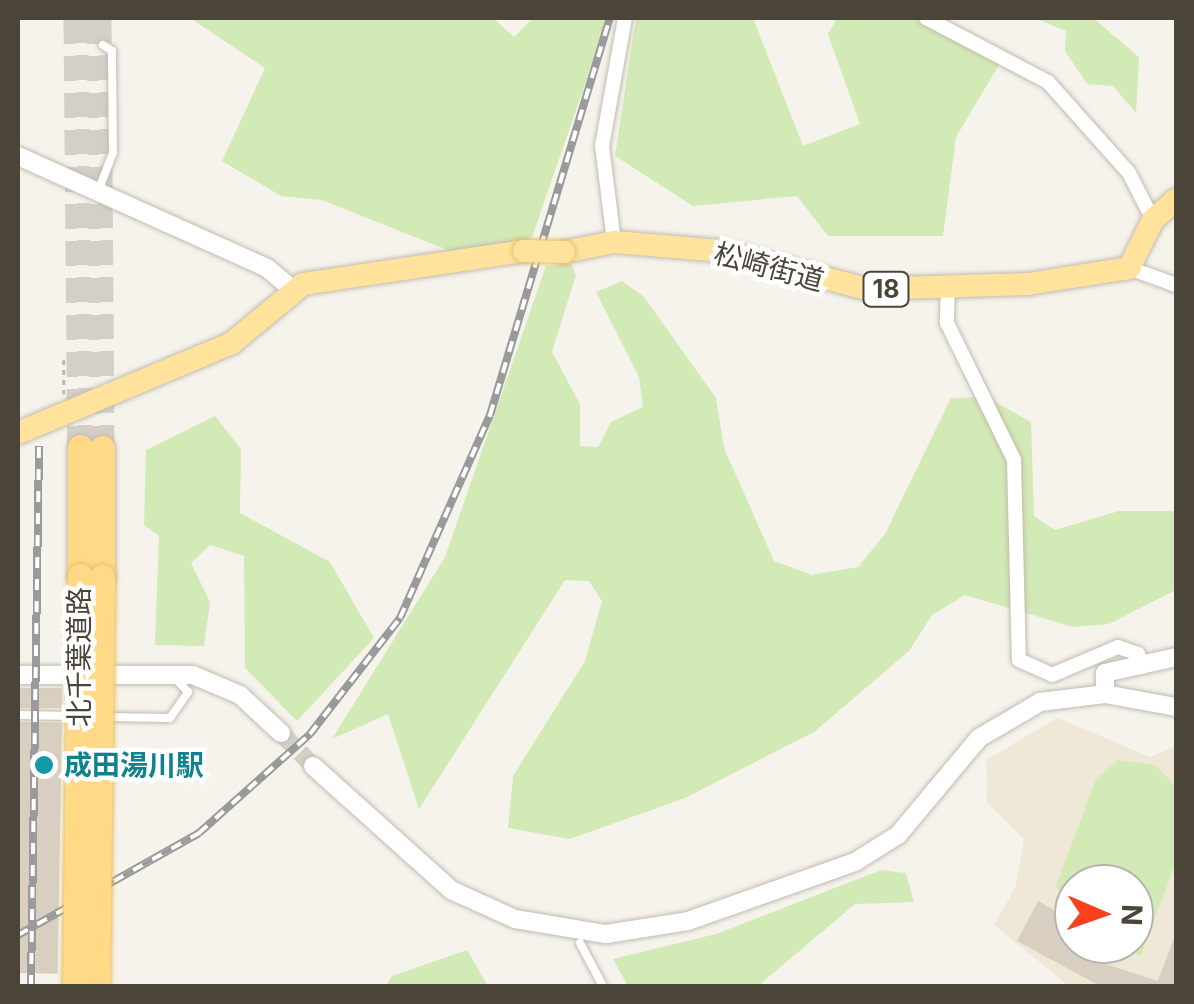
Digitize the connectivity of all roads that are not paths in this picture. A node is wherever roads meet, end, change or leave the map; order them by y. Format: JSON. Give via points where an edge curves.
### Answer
{"nodes":[{"id":1,"x":625,"y":18,"type":"edge"},
{"id":2,"x":926,"y":18,"type":"edge"},
{"id":3,"x":103,"y":45,"type":"dead end"},
{"id":4,"x":18,"y":156,"type":"edge"},
{"id":5,"x":97,"y":193,"type":"junction"},
{"id":6,"x":1176,"y":199,"type":"edge"},
{"id":7,"x":1153,"y":220,"type":"junction"},
{"id":8,"x":614,"y":242,"type":"junction"},
{"id":9,"x":1130,"y":268,"type":"junction"},
{"id":10,"x":1176,"y":285,"type":"edge"},
{"id":11,"x":948,"y":287,"type":"junction"},
{"id":12,"x":294,"y":291,"type":"junction"},
{"id":13,"x":18,"y":432,"type":"edge"},
{"id":14,"x":91,"y":447,"type":"tunnel mouth"},
{"id":15,"x":91,"y":576,"type":"junction"},
{"id":16,"x":1176,"y":656,"type":"edge"},
{"id":17,"x":1143,"y":667,"type":"junction"},
{"id":18,"x":18,"y":674,"type":"edge"},
{"id":19,"x":171,"y":674,"type":"junction"},
{"id":20,"x":1105,"y":694,"type":"junction"},
{"id":21,"x":1176,"y":707,"type":"edge"},
{"id":22,"x":18,"y":715,"type":"edge"},
{"id":23,"x":281,"y":733,"type":"tunnel mouth"},
{"id":24,"x":313,"y":766,"type":"tunnel mouth"},
{"id":25,"x":580,"y":943,"type":"dead end"},
{"id":26,"x":75,"y":986,"type":"edge"},
{"id":27,"x":98,"y":986,"type":"edge"},
{"id":28,"x":603,"y":986,"type":"edge"}],
"edges":[{"from":1,"to":8,"type":"street","via":[[602,146]]},
{"from":2,"to":7,"type":"street","via":[[1048,82],[1129,173]]},
{"from":3,"to":5,"type":"lane","via":[[112,51],[113,153]]},
{"from":4,"to":5,"type":"street"},
{"from":5,"to":12,"type":"street","via":[[267,268]]},
{"from":6,"to":7,"type":"main road"},
{"from":7,"to":9,"type":"main road"},
{"from":8,"to":11,"type":"main road","name":"松崎街道","number":"18","via":[[722,251],[845,288]]},
{"from":8,"to":12,"type":"main road","name":"松崎街道","number":"18","bridge":true},
{"from":9,"to":10,"type":"street"},
{"from":9,"to":11,"type":"main road","name":"松崎街道","number":"18"},
{"from":11,"to":17,"type":"street","via":[[946,324],[1014,460],[1019,660],[1052,675],[1118,647],[1138,654]]},
{"from":12,"to":13,"type":"main road","via":[[232,344]]},
{"from":14,"to":15,"type":"highway","name":"北千葉道路"},
{"from":15,"to":26,"type":"highway","name":"北千葉道路","bridge":true},
{"from":15,"to":27,"type":"highway","name":"北千葉道路","bridge":true},
{"from":16,"to":17,"type":"street"},
{"from":17,"to":20,"type":"street","via":[[1105,673]]},
{"from":18,"to":19,"type":"street"},
{"from":19,"to":22,"type":"lane","via":[[188,692],[170,718]]},
{"from":19,"to":23,"type":"street","via":[[219,682]]},
{"from":20,"to":21,"type":"street"},
{"from":20,"to":24,"type":"street","via":[[1040,702],[990,730],[898,835],[855,862],[640,931],[577,932],[478,905],[425,872]]},
{"from":25,"to":28,"type":"lane"}]}
